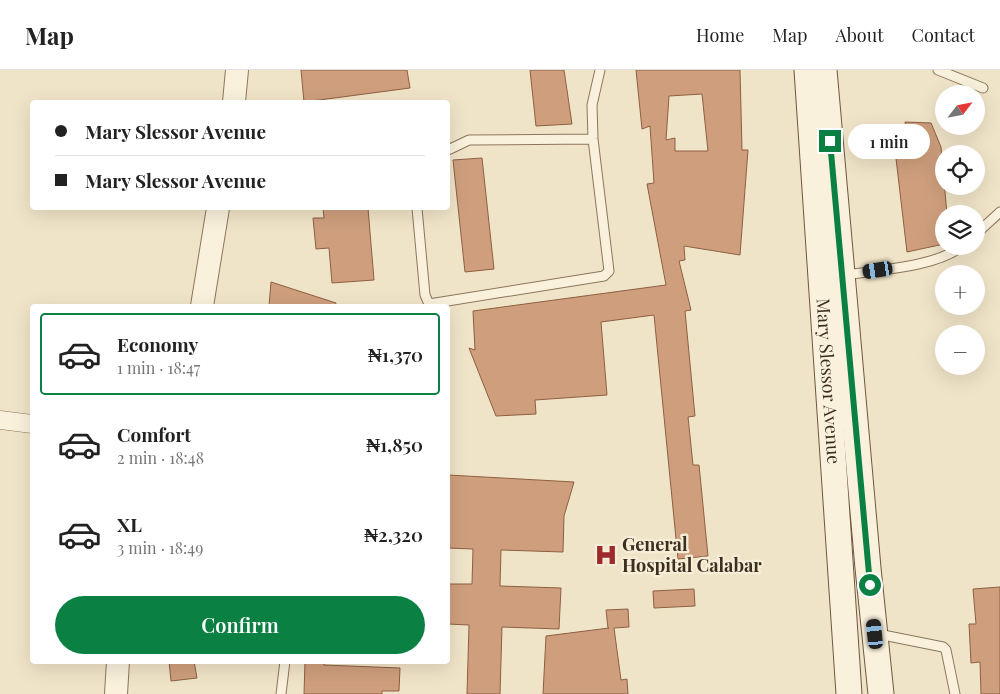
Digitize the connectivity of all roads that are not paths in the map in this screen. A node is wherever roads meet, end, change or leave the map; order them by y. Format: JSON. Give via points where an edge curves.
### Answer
{"nodes":[{"id":1,"x":237,"y":70,"type":"edge"},
{"id":2,"x":600,"y":70,"type":"edge"},
{"id":3,"x":806,"y":70,"type":"edge"},
{"id":4,"x":824,"y":70,"type":"edge"},
{"id":5,"x":938,"y":70,"type":"edge"},
{"id":6,"x":976,"y":85,"type":"edge"},
{"id":7,"x":234,"y":100,"type":"edge"},
{"id":8,"x":593,"y":139,"type":"junction"},
{"id":9,"x":450,"y":149,"type":"edge"},
{"id":10,"x":218,"y":210,"type":"edge"},
{"id":11,"x":417,"y":210,"type":"edge"},
{"id":12,"x":1000,"y":212,"type":"edge"},
{"id":13,"x":985,"y":226,"type":"edge"},
{"id":14,"x":949,"y":255,"type":"edge"},
{"id":15,"x":842,"y":276,"type":"junction"},
{"id":16,"x":202,"y":304,"type":"edge"},
{"id":17,"x":429,"y":304,"type":"edge"},
{"id":18,"x":429,"y":304,"type":"edge"},
{"id":19,"x":0,"y":420,"type":"edge"},
{"id":20,"x":30,"y":424,"type":"edge"},
{"id":21,"x":875,"y":634,"type":"junction"},
{"id":22,"x":118,"y":664,"type":"edge"},
{"id":23,"x":285,"y":664,"type":"edge"},
{"id":24,"x":116,"y":694,"type":"edge"},
{"id":25,"x":281,"y":694,"type":"edge"},
{"id":26,"x":849,"y":694,"type":"edge"},
{"id":27,"x":882,"y":694,"type":"edge"},
{"id":28,"x":955,"y":694,"type":"edge"}],
"edges":[{"from":1,"to":7,"type":"street"},
{"from":2,"to":8,"type":"lane","via":[[592,105]]},
{"from":3,"to":26,"type":"main road","name":"Mary Slessor Avenue"},
{"from":4,"to":15,"type":"main road","name":"Mary Slessor Avenue"},
{"from":5,"to":6,"type":"lane"},
{"from":8,"to":9,"type":"lane","via":[[469,140]]},
{"from":8,"to":17,"type":"lane","via":[[609,271],[604,276]]},
{"from":10,"to":16,"type":"street"},
{"from":11,"to":18,"type":"lane","via":[[425,295]]},
{"from":12,"to":13,"type":"lane"},
{"from":14,"to":15,"type":"lane","via":[[934,261]]},
{"from":15,"to":21,"type":"main road","name":"Mary Slessor Avenue"},
{"from":19,"to":20,"type":"street"},
{"from":21,"to":27,"type":"main road","name":"Mary Slessor Avenue"},
{"from":21,"to":28,"type":"lane","via":[[943,647]]},
{"from":22,"to":24,"type":"street"},
{"from":23,"to":25,"type":"lane"}]}
